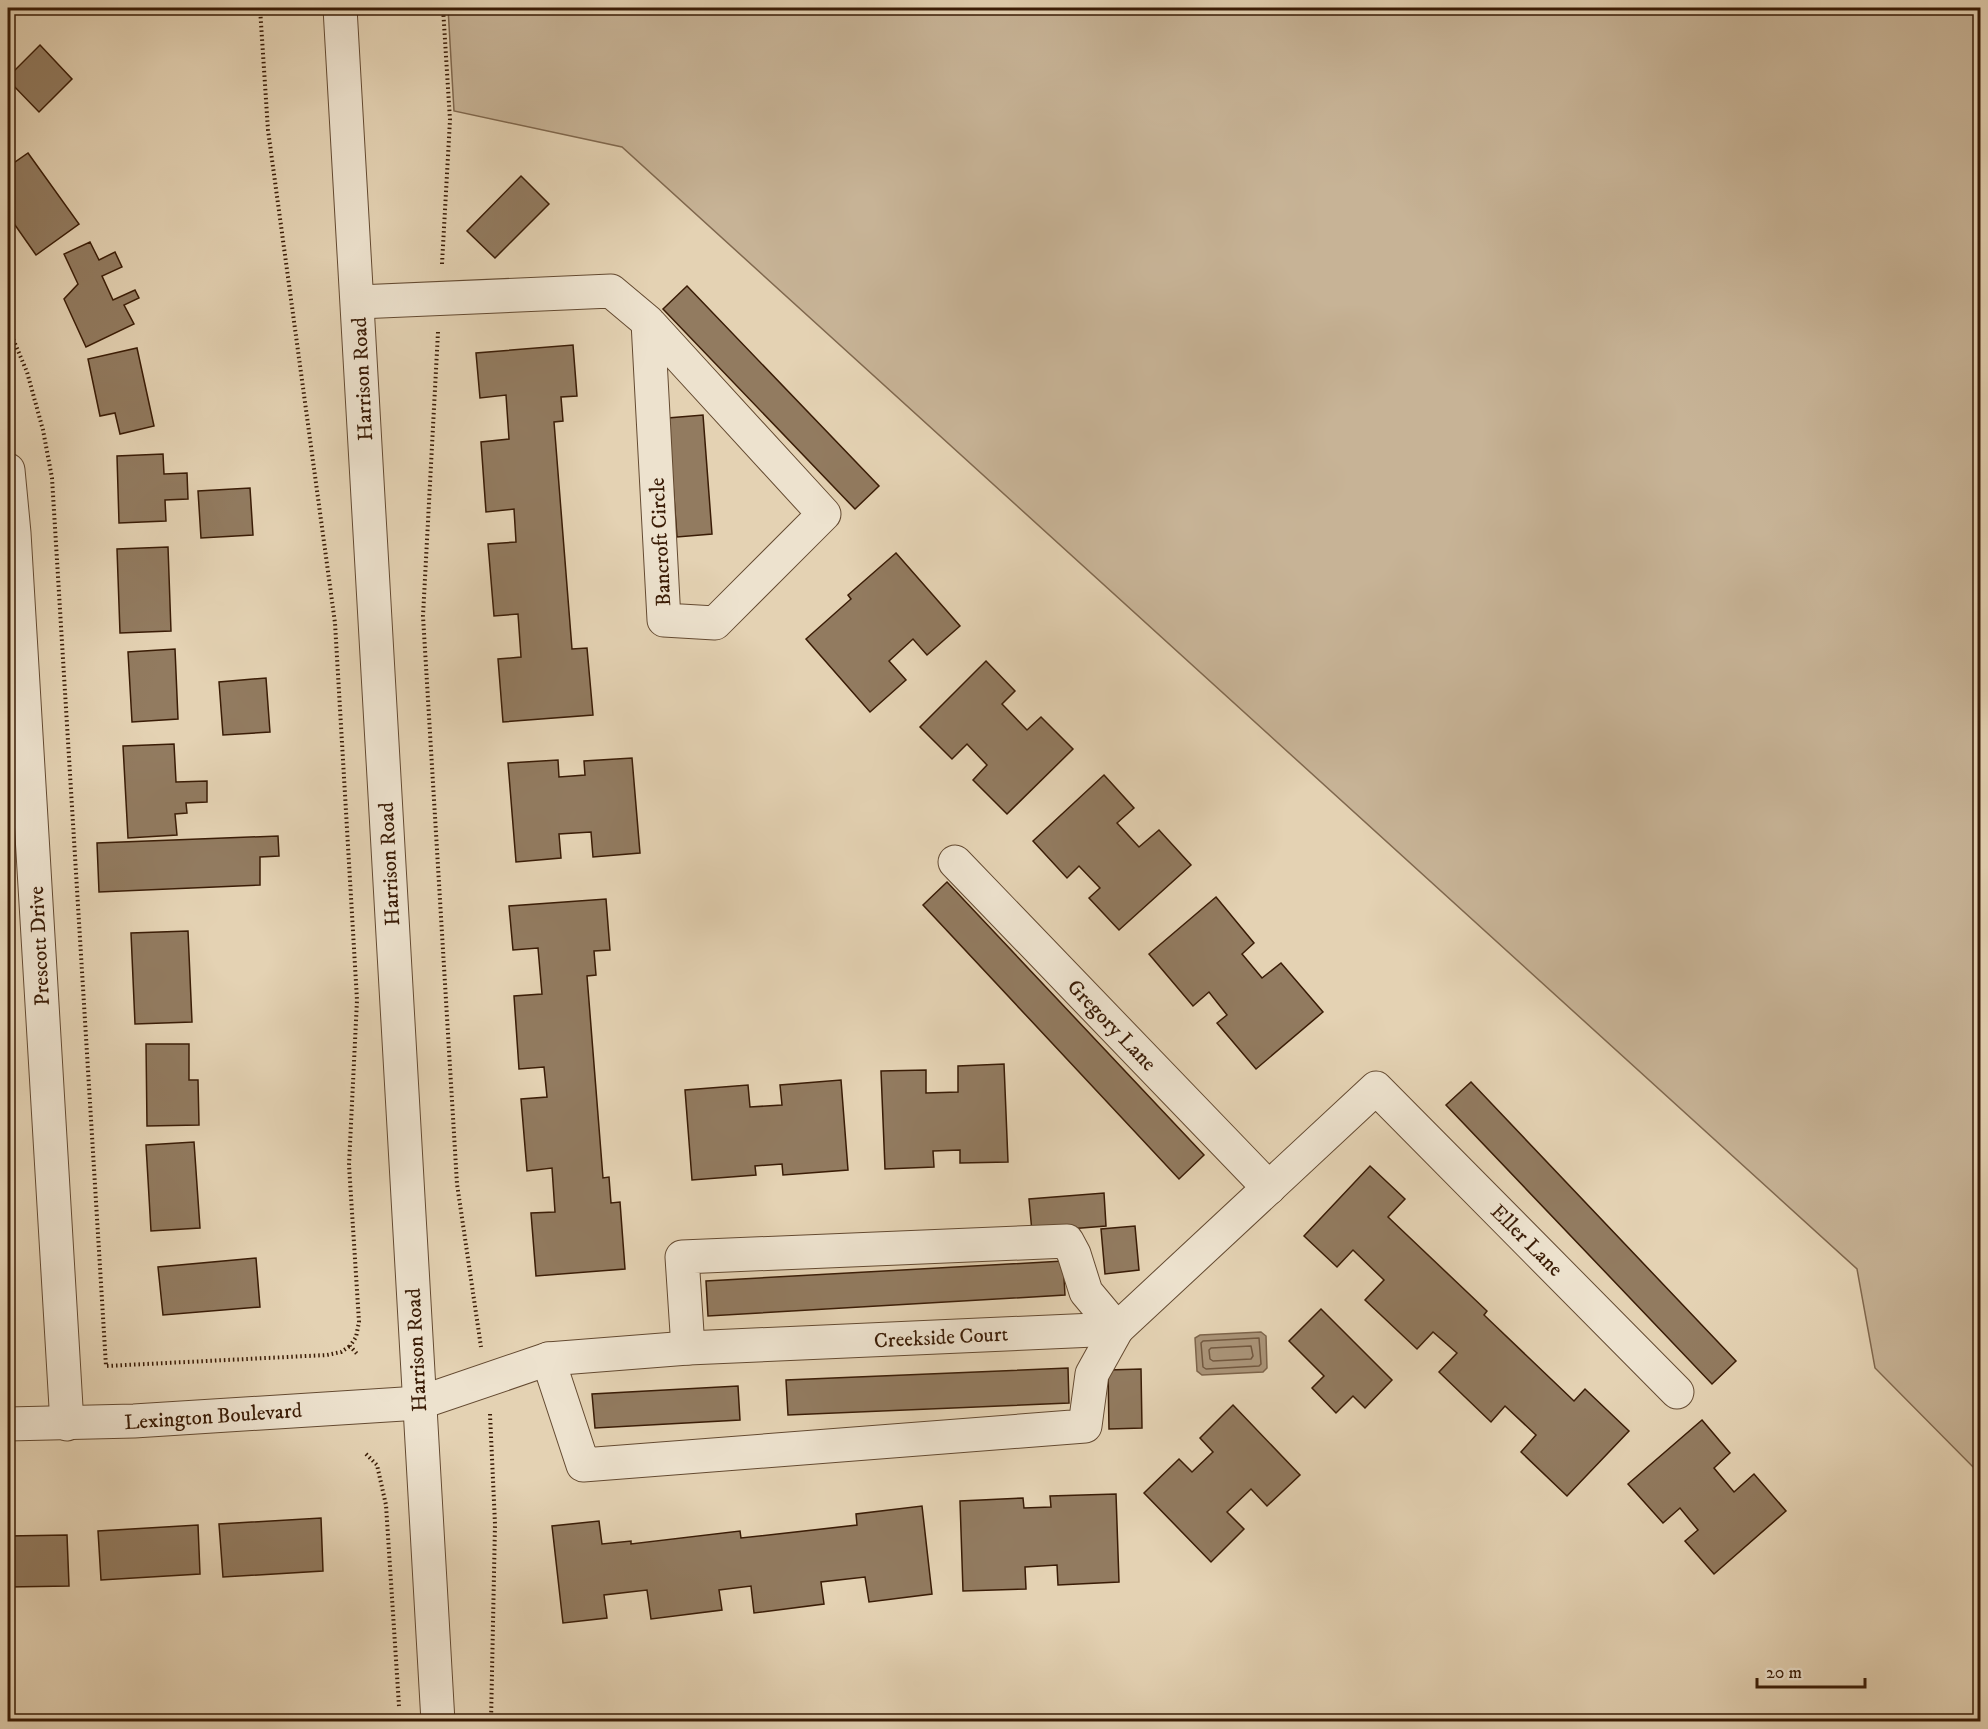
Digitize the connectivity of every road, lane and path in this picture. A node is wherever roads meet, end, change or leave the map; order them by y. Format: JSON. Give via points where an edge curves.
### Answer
{"nodes":[{"id":1,"x":260,"y":8,"type":"edge"},
{"id":2,"x":340,"y":8,"type":"edge"},
{"id":3,"x":443,"y":8,"type":"edge"},
{"id":4,"x":440,"y":299,"type":"junction"},
{"id":5,"x":358,"y":302,"type":"junction"},
{"id":6,"x":648,"y":322,"type":"junction"},
{"id":7,"x":8,"y":327,"type":"edge"},
{"id":8,"x":8,"y":470,"type":"edge"},
{"id":9,"x":18,"y":779,"type":"edge"},
{"id":10,"x":955,"y":862,"type":"dead end"},
{"id":11,"x":1269,"y":1188,"type":"junction"},
{"id":12,"x":1117,"y":1329,"type":"junction"},
{"id":13,"x":350,"y":1346,"type":"junction"},
{"id":14,"x":688,"y":1348,"type":"junction"},
{"id":15,"x":358,"y":1355,"type":"dead end"},
{"id":16,"x":548,"y":1359,"type":"junction"},
{"id":17,"x":486,"y":1380,"type":"junction"},
{"id":18,"x":1677,"y":1392,"type":"dead end"},
{"id":19,"x":418,"y":1403,"type":"junction"},
{"id":20,"x":8,"y":1424,"type":"edge"},
{"id":21,"x":67,"y":1424,"type":"junction"},
{"id":22,"x":366,"y":1454,"type":"dead end"},
{"id":23,"x":399,"y":1707,"type":"dead end"},
{"id":24,"x":438,"y":1722,"type":"edge"},
{"id":25,"x":491,"y":1722,"type":"edge"}],
"edges":[{"from":1,"to":13,"type":"path","via":[[268,130],[335,623],[357,1000],[349,1165],[359,1322]]},
{"from":2,"to":5,"type":"street","name":"Harrison Road"},
{"from":3,"to":4,"type":"path","via":[[450,120]]},
{"from":4,"to":5,"type":"street","name":"Bancroft Circle"},
{"from":4,"to":6,"type":"street","name":"Bancroft Circle","via":[[611,291]]},
{"from":4,"to":17,"type":"path","via":[[423,616],[457,1184]]},
{"from":5,"to":19,"type":"street","name":"Harrison Road"},
{"from":6,"to":6,"type":"street","name":"Bancroft Circle","via":[[824,514],[715,623],[664,620]]},
{"from":7,"to":13,"type":"path","via":[[27,372],[44,430],[52,478],[106,1366],[327,1355]]},
{"from":8,"to":9,"type":"street","name":"Prescott Drive","via":[[14,533]]},
{"from":9,"to":21,"type":"street","name":"Prescott Drive"},
{"from":10,"to":11,"type":"street","name":"Gregory Lane"},
{"from":11,"to":12,"type":"street"},
{"from":11,"to":18,"type":"street","name":"Eller Lane","via":[[1376,1088]]},
{"from":12,"to":14,"type":"street","name":"Creekside Court"},
{"from":12,"to":14,"type":"street","via":[[1086,1292],[1067,1241],[682,1257]]},
{"from":12,"to":16,"type":"street","via":[[1092,1374],[1085,1426],[583,1465]]},
{"from":13,"to":15,"type":"path"},
{"from":14,"to":16,"type":"street","name":"Creekside Court"},
{"from":16,"to":17,"type":"street","name":"Creekside Court"},
{"from":17,"to":19,"type":"street","name":"Creekside Court"},
{"from":17,"to":25,"type":"path","via":[[495,1524]]},
{"from":19,"to":21,"type":"street","name":"Lexington Boulevard"},
{"from":19,"to":24,"type":"street","name":"Harrison Road"},
{"from":20,"to":21,"type":"street","name":"Lexington Boulevard"},
{"from":22,"to":23,"type":"path","via":[[377,1465],[386,1504]]}]}
